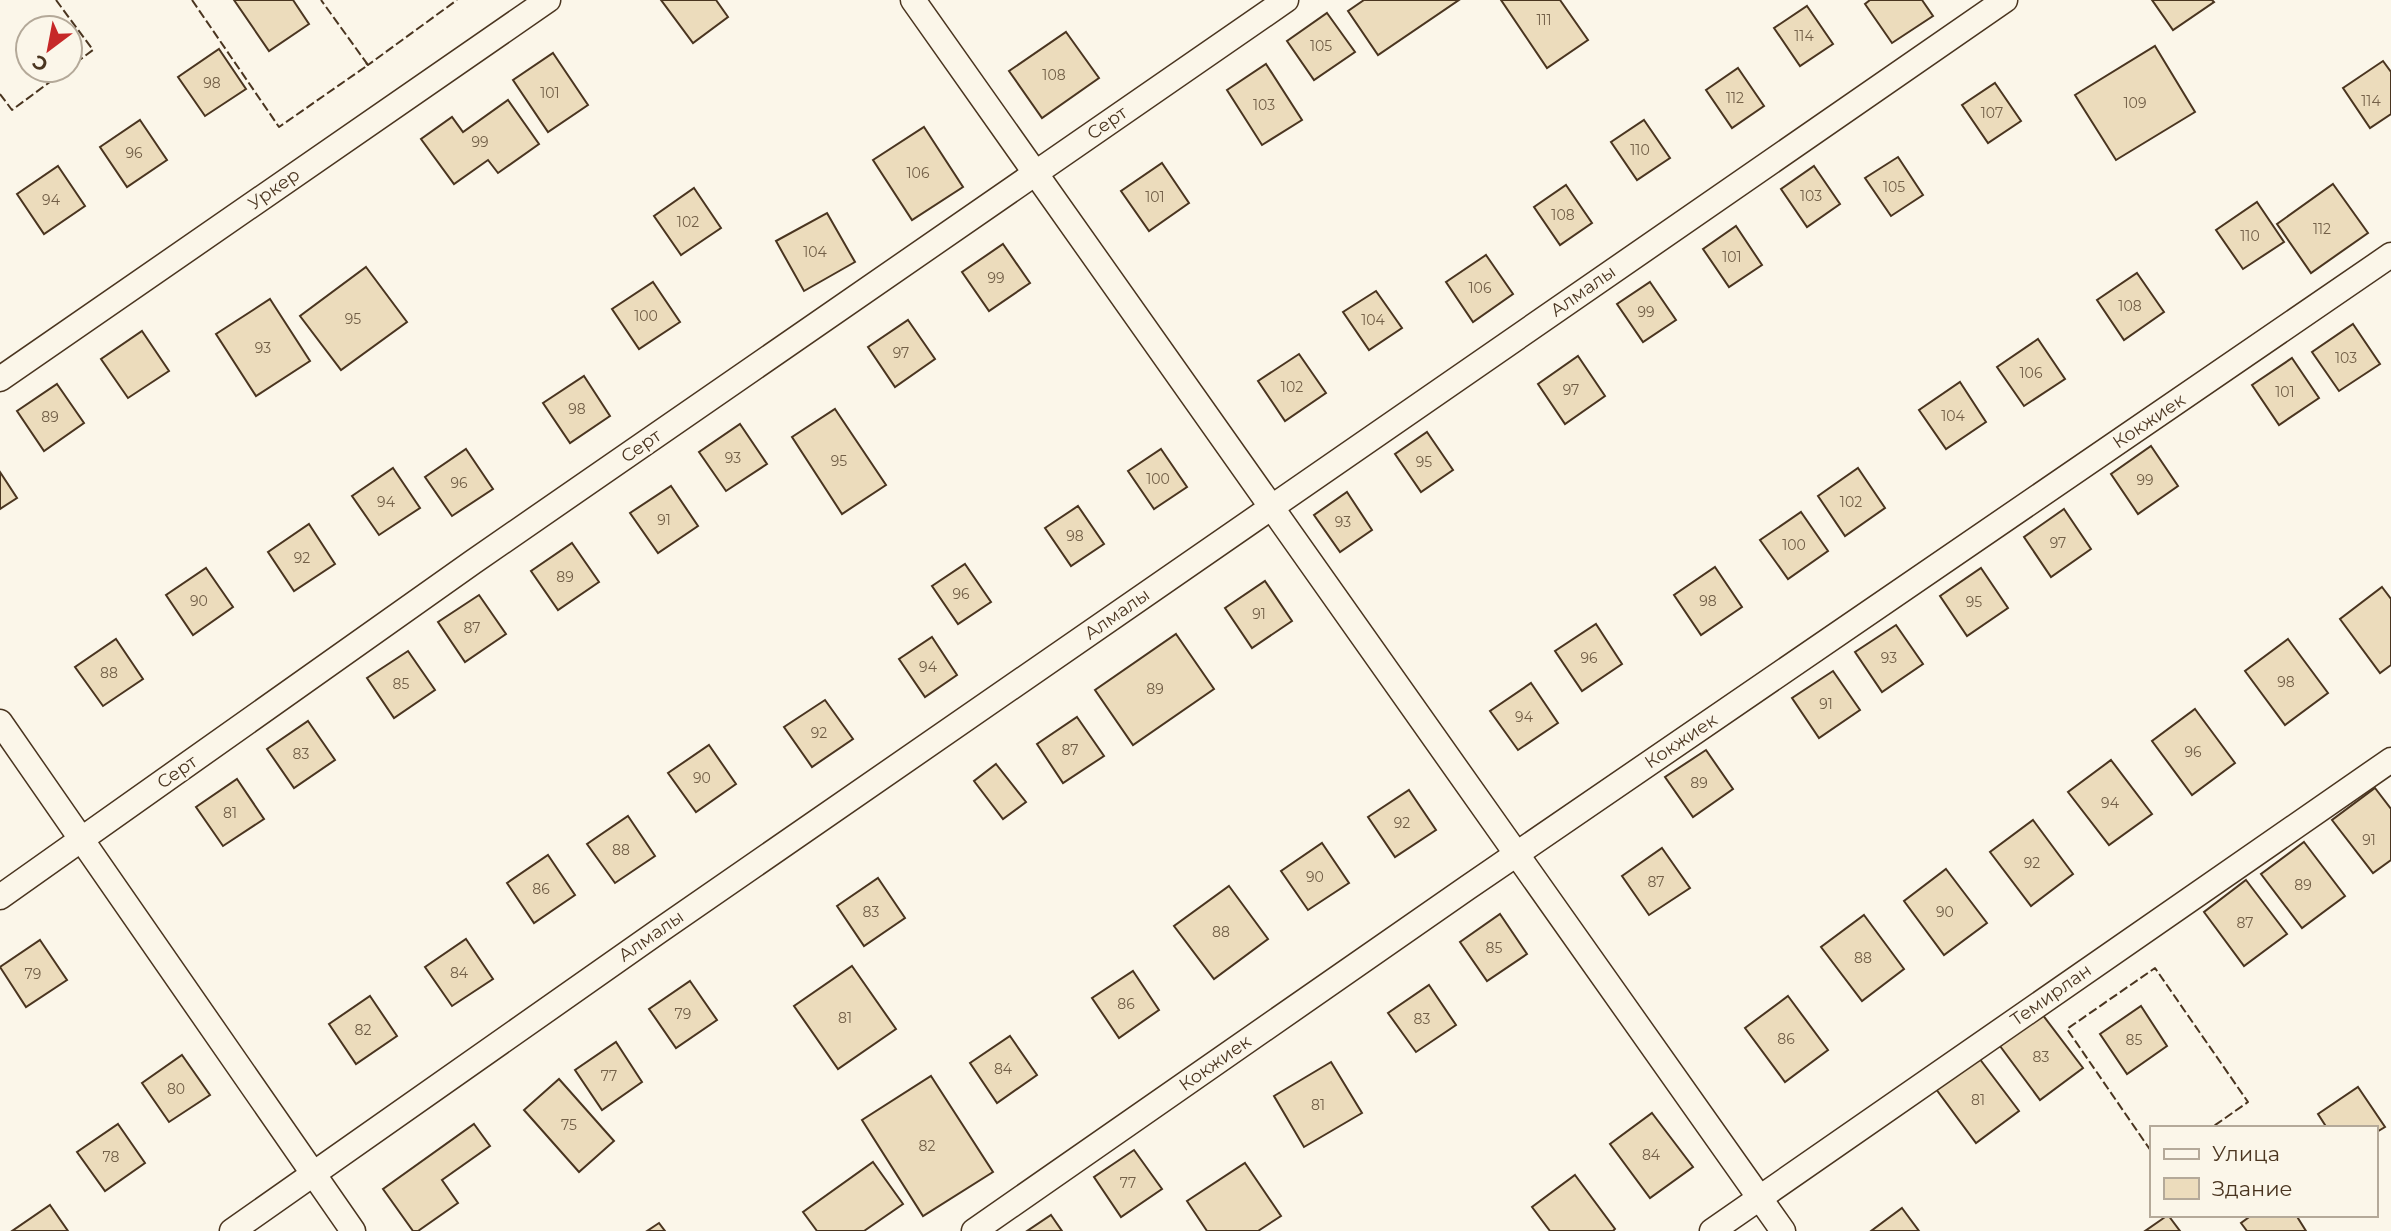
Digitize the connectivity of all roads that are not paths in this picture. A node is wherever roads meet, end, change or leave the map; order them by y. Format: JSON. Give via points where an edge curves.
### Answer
{"nodes":[{"id":1,"x":548,"y":0,"type":"edge"},
{"id":2,"x":913,"y":0,"type":"edge"},
{"id":3,"x":1286,"y":0,"type":"edge"},
{"id":4,"x":2004,"y":0,"type":"edge"},
{"id":5,"x":1035,"y":173,"type":"junction"},
{"id":6,"x":2391,"y":255,"type":"edge"},
{"id":7,"x":0,"y":379,"type":"edge"},
{"id":8,"x":1271,"y":507,"type":"junction"},
{"id":9,"x":0,"y":722,"type":"edge"},
{"id":10,"x":2391,"y":760,"type":"edge"},
{"id":11,"x":81,"y":839,"type":"junction"},
{"id":12,"x":1517,"y":854,"type":"junction"},
{"id":13,"x":0,"y":897,"type":"edge"},
{"id":14,"x":313,"y":1174,"type":"junction"},
{"id":15,"x":1760,"y":1198,"type":"junction"},
{"id":16,"x":232,"y":1231,"type":"edge"},
{"id":17,"x":353,"y":1231,"type":"edge"},
{"id":18,"x":974,"y":1231,"type":"edge"},
{"id":19,"x":1712,"y":1231,"type":"edge"},
{"id":20,"x":1783,"y":1231,"type":"edge"}],
"edges":[{"from":1,"to":7,"type":"street","name":"Уркер"},
{"from":2,"to":5,"type":"street"},
{"from":3,"to":5,"type":"street","name":"Серт"},
{"from":4,"to":8,"type":"street","name":"Алмалы"},
{"from":5,"to":8,"type":"street"},
{"from":5,"to":11,"type":"street","name":"Серт"},
{"from":6,"to":12,"type":"street","name":"Кокжиек"},
{"from":8,"to":12,"type":"street"},
{"from":8,"to":14,"type":"street","name":"Алмалы"},
{"from":9,"to":11,"type":"street"},
{"from":10,"to":15,"type":"street","name":"Темирлан"},
{"from":11,"to":13,"type":"street","name":"Серт"},
{"from":11,"to":14,"type":"street"},
{"from":12,"to":15,"type":"street"},
{"from":12,"to":18,"type":"street","name":"Кокжиек"},
{"from":14,"to":16,"type":"street","name":"Алмалы"},
{"from":14,"to":17,"type":"street"},
{"from":15,"to":19,"type":"street","name":"Темирлан"},
{"from":15,"to":20,"type":"street"}]}
